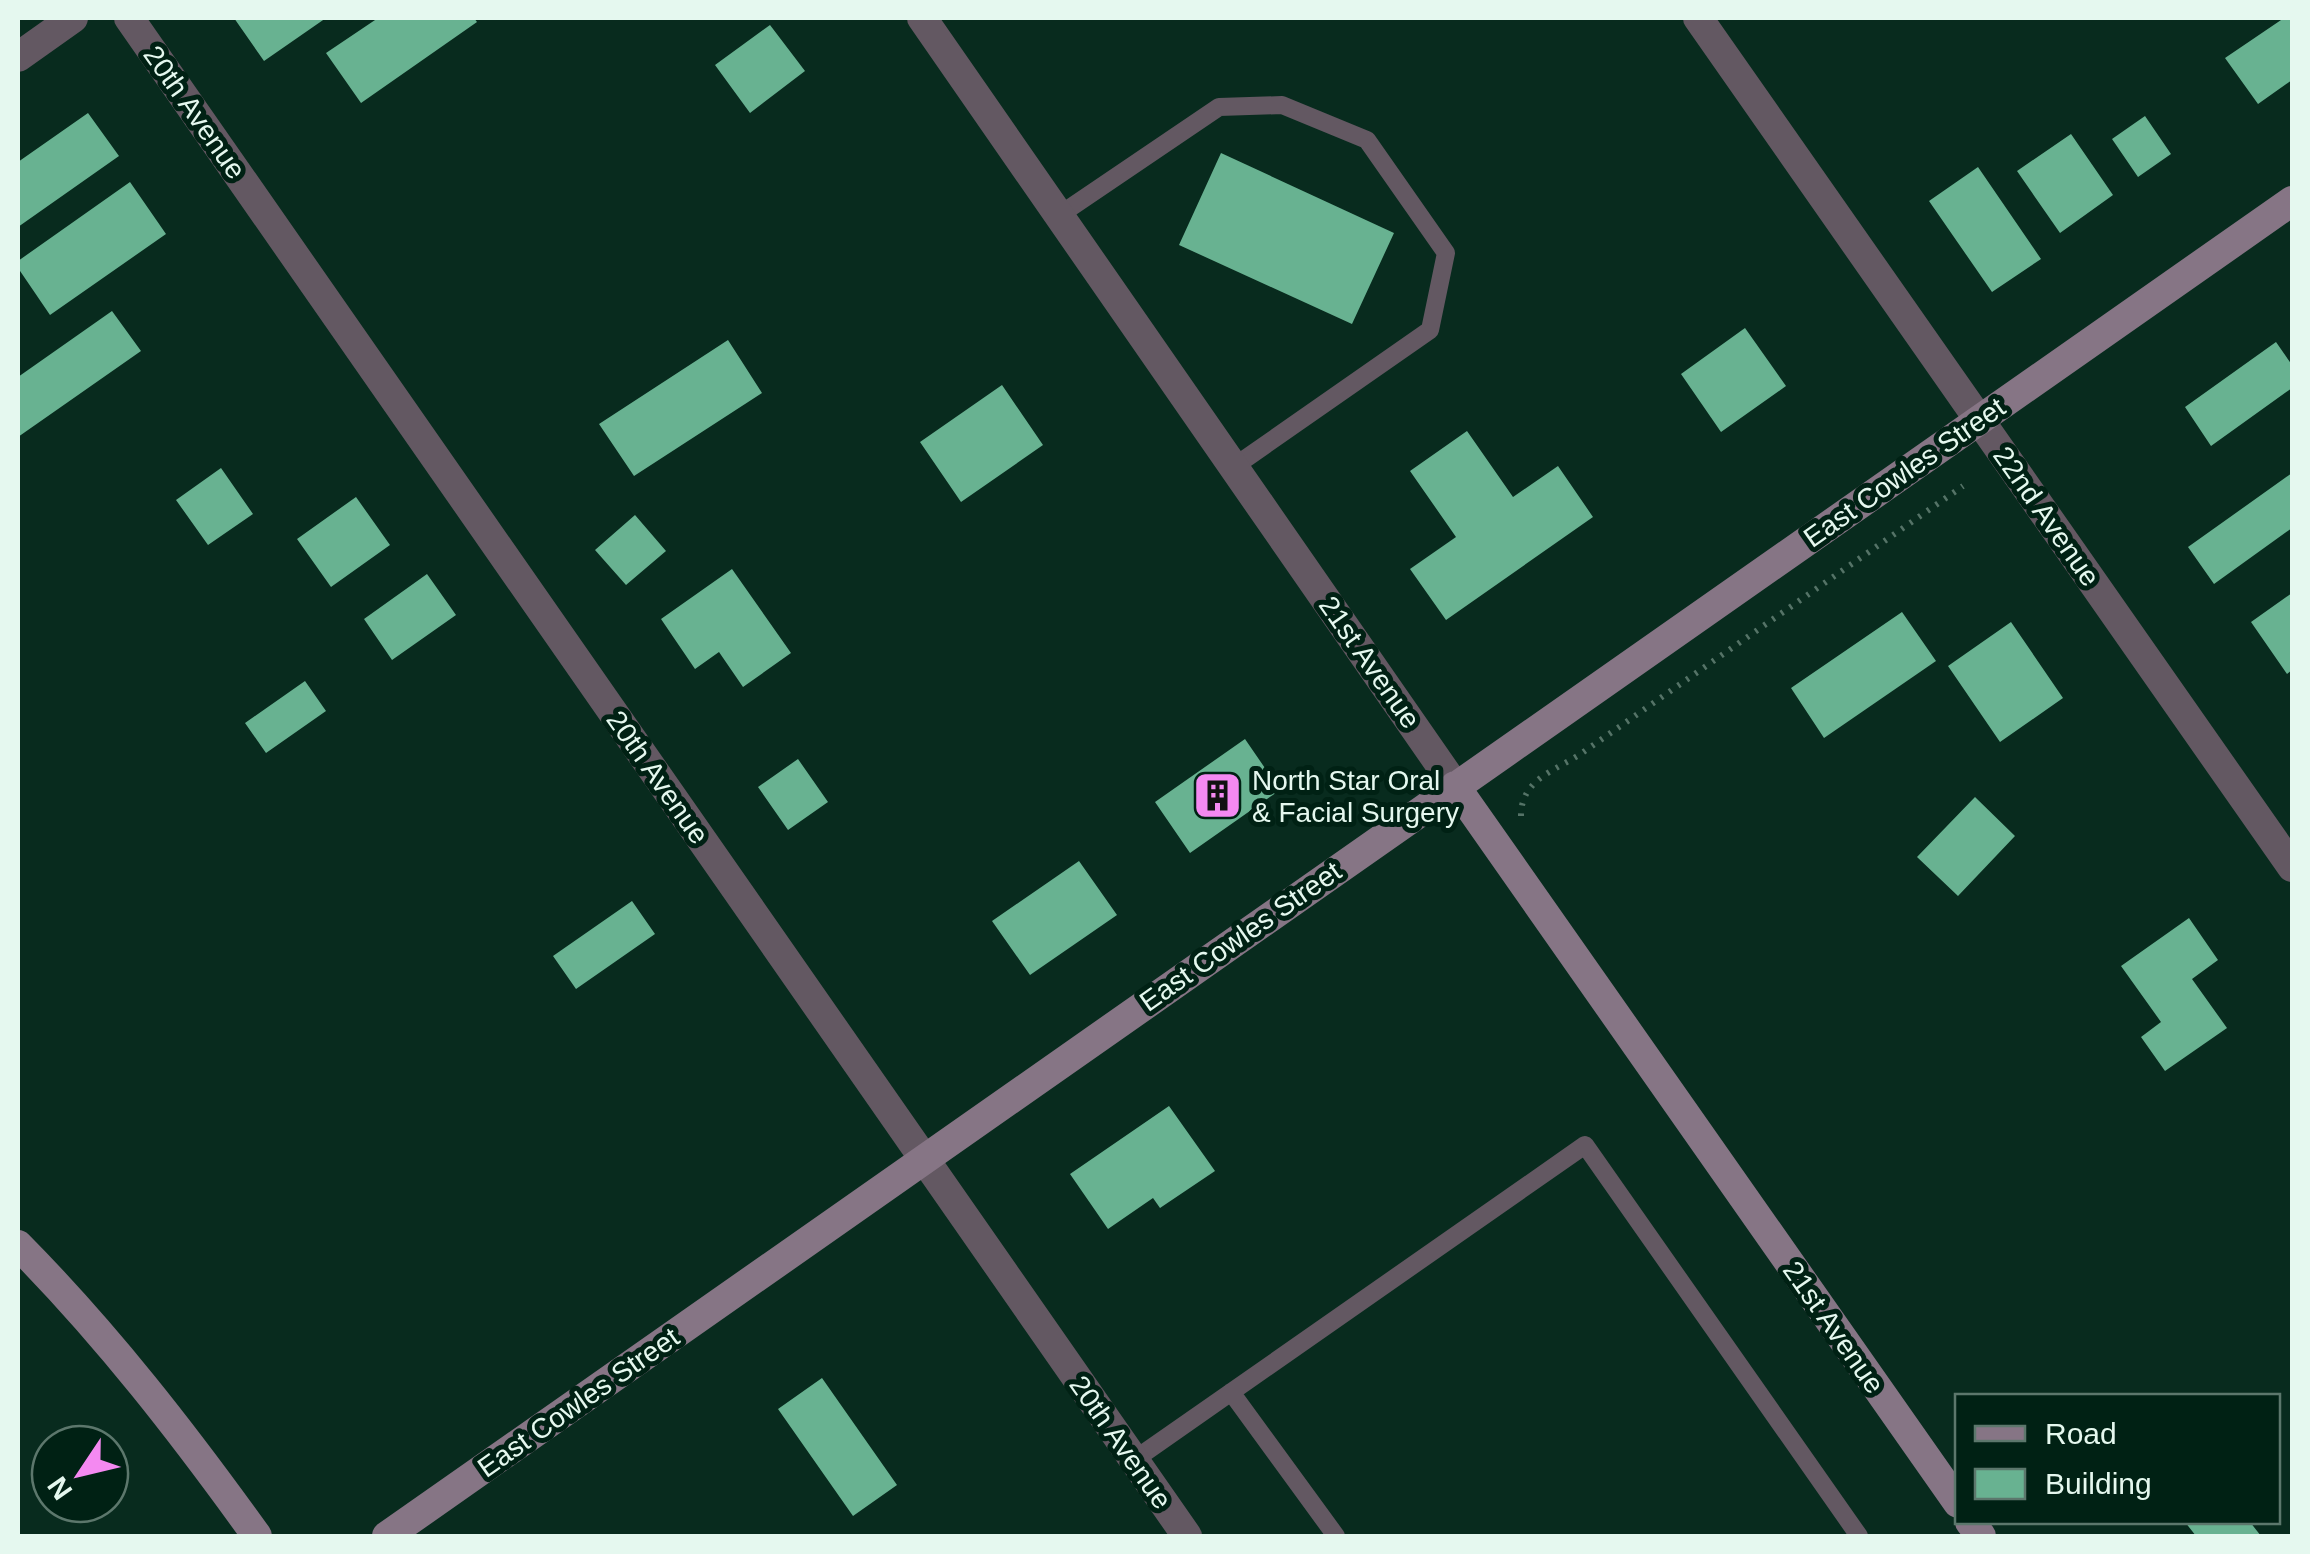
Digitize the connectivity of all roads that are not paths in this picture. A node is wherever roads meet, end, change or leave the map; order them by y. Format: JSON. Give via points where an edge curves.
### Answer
{"nodes":[{"id":1,"x":73,"y":18,"type":"edge"},
{"id":2,"x":129,"y":18,"type":"edge"},
{"id":3,"x":922,"y":18,"type":"edge"},
{"id":4,"x":1713,"y":23,"type":"edge"},
{"id":5,"x":18,"y":56,"type":"edge"},
{"id":6,"x":2292,"y":201,"type":"edge"},
{"id":7,"x":1061,"y":214,"type":"junction"},
{"id":8,"x":1979,"y":419,"type":"junction"},
{"id":9,"x":1235,"y":466,"type":"junction"},
{"id":10,"x":1455,"y":786,"type":"junction"},
{"id":11,"x":2292,"y":867,"type":"edge"},
{"id":12,"x":923,"y":1158,"type":"junction"},
{"id":13,"x":18,"y":1245,"type":"edge"},
{"id":14,"x":1231,"y":1392,"type":"junction"},
{"id":15,"x":1134,"y":1460,"type":"junction"},
{"id":16,"x":1955,"y":1499,"type":"edge"},
{"id":17,"x":258,"y":1536,"type":"edge"},
{"id":18,"x":387,"y":1536,"type":"edge"},
{"id":19,"x":1187,"y":1536,"type":"edge"},
{"id":20,"x":1336,"y":1536,"type":"edge"},
{"id":21,"x":1859,"y":1536,"type":"edge"}],
"edges":[{"from":1,"to":5,"type":"street"},
{"from":2,"to":12,"type":"street","name":"20th Avenue"},
{"from":3,"to":7,"type":"street","name":"21st Avenue"},
{"from":4,"to":8,"type":"street","name":"22nd Avenue"},
{"from":6,"to":8,"type":"street","name":"East Cowles Street"},
{"from":7,"to":9,"type":"street","name":"21st Avenue"},
{"from":7,"to":9,"type":"lane","via":[[1219,108],[1282,106],[1366,140],[1446,254],[1430,330]]},
{"from":8,"to":10,"type":"street","name":"East Cowles Street"},
{"from":8,"to":11,"type":"street","name":"22nd Avenue"},
{"from":9,"to":10,"type":"street","name":"21st Avenue"},
{"from":10,"to":12,"type":"street","name":"East Cowles Street"},
{"from":10,"to":16,"type":"street","name":"21st Avenue"},
{"from":12,"to":15,"type":"street","name":"20th Avenue"},
{"from":12,"to":18,"type":"street","name":"East Cowles Street"},
{"from":13,"to":17,"type":"street","via":[[92,1320]]},
{"from":14,"to":15,"type":"lane"},
{"from":14,"to":20,"type":"lane"},
{"from":14,"to":21,"type":"lane","via":[[1584,1144]]},
{"from":15,"to":19,"type":"street","name":"20th Avenue"}]}
